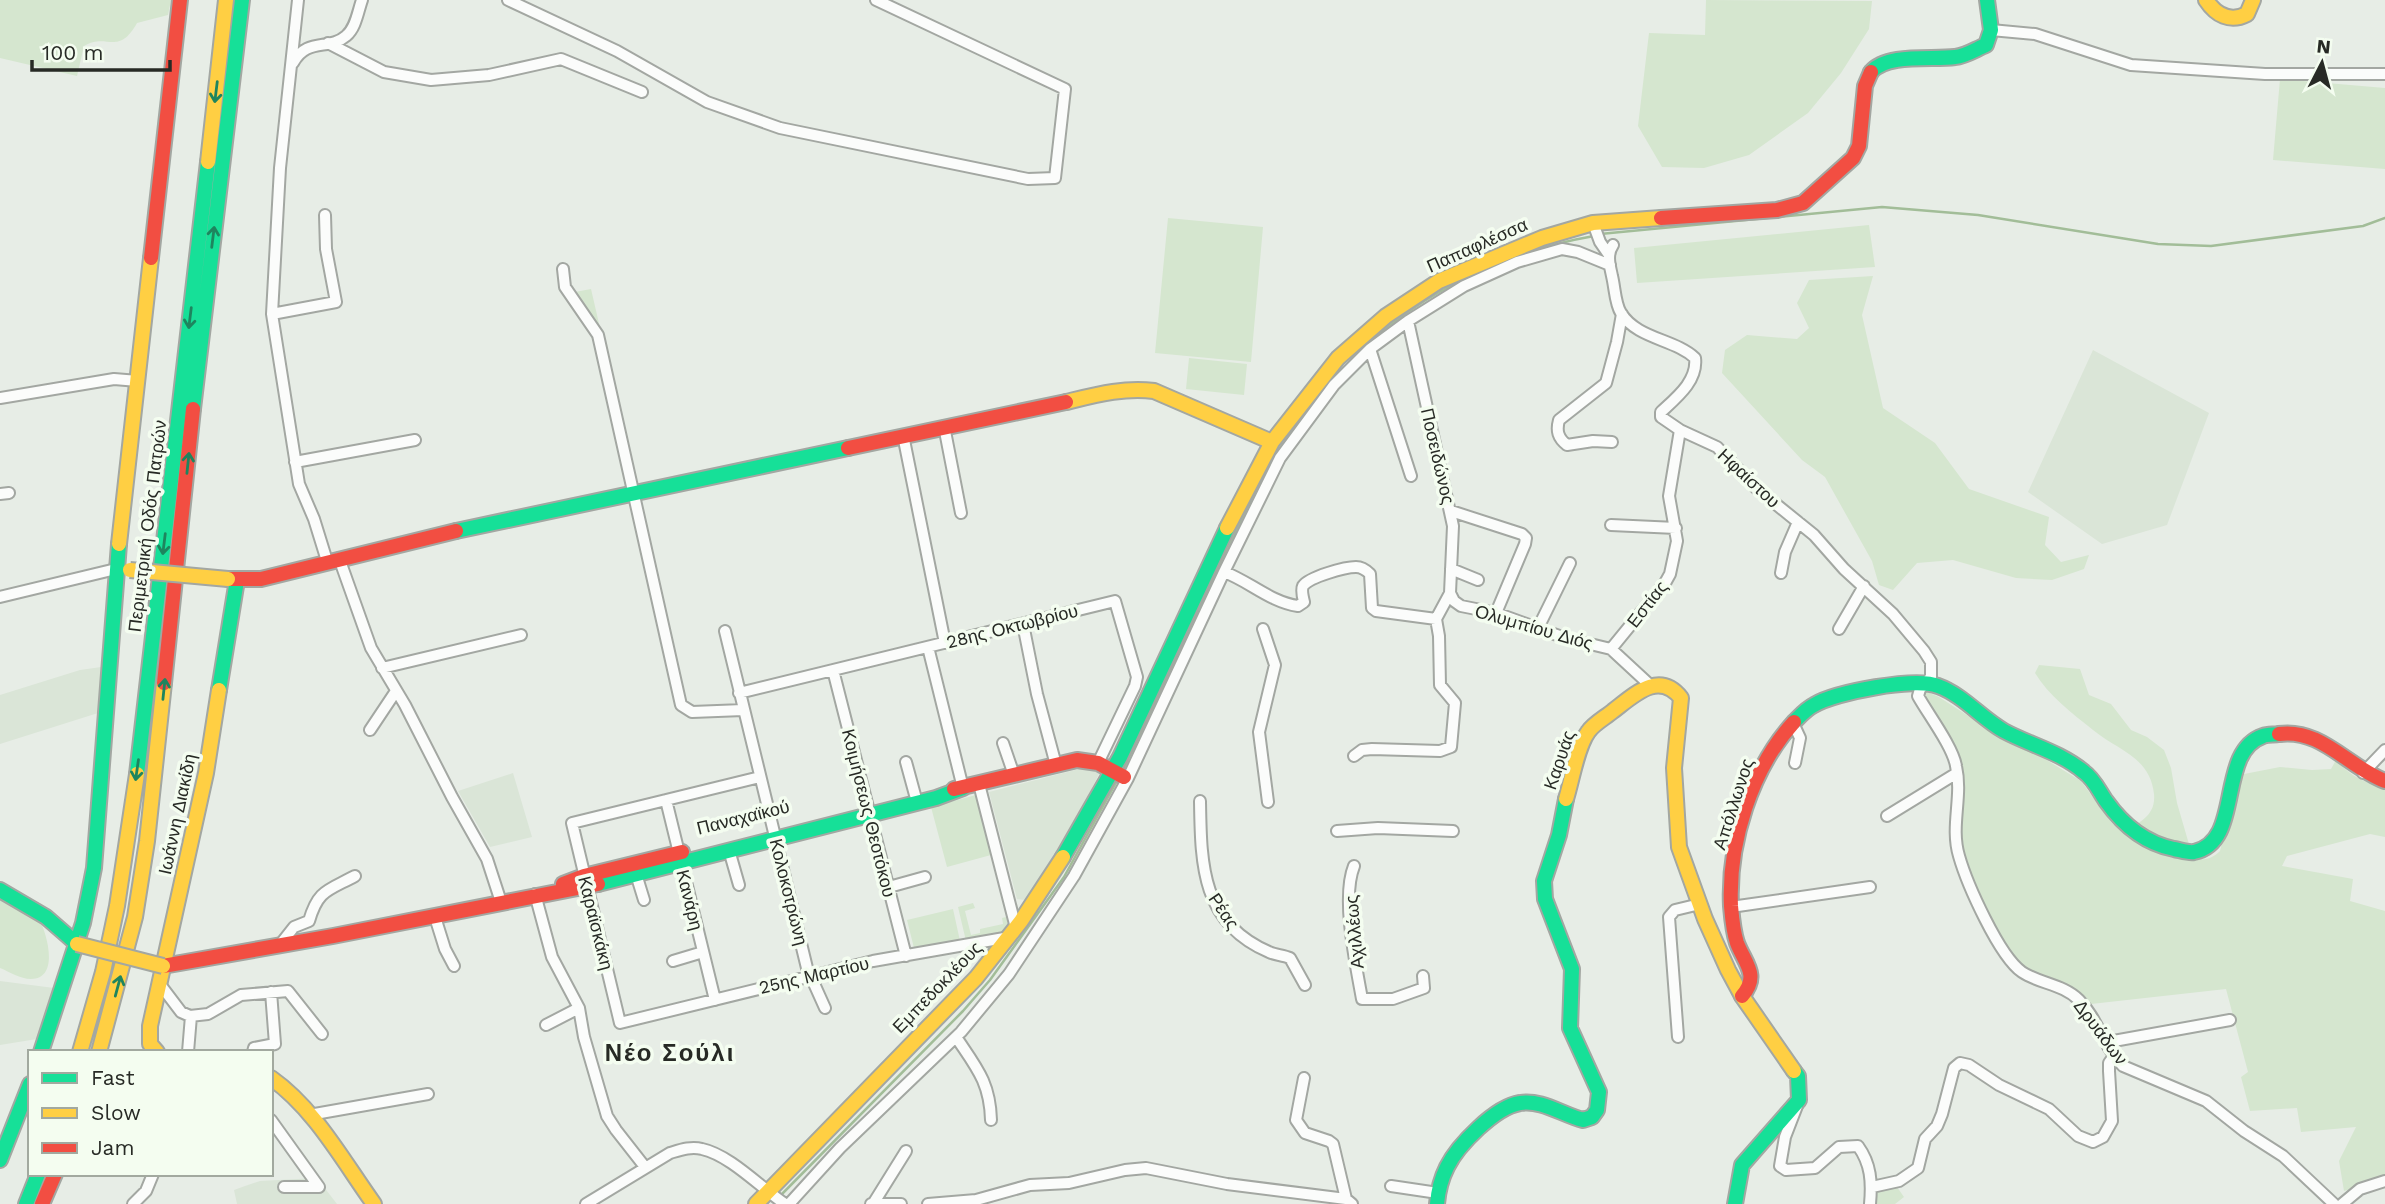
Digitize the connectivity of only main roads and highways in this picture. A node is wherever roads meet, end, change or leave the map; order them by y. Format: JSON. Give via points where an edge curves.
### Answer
{"nodes":[{"id":1,"x":180,"y":0,"type":"edge"},
{"id":2,"x":226,"y":0,"type":"edge"},
{"id":3,"x":242,"y":0,"type":"edge"},
{"id":4,"x":1987,"y":0,"type":"edge"},
{"id":5,"x":2206,"y":0,"type":"edge"},
{"id":6,"x":2253,"y":0,"type":"edge"},
{"id":7,"x":1272,"y":442,"type":"junction"},
{"id":8,"x":123,"y":570,"type":"junction"},
{"id":9,"x":233,"y":579,"type":"junction"},
{"id":10,"x":1118,"y":774,"type":"junction"},
{"id":11,"x":2385,"y":782,"type":"edge"},
{"id":12,"x":963,"y":788,"type":"junction"},
{"id":13,"x":869,"y":810,"type":"junction"},
{"id":14,"x":774,"y":834,"type":"junction"},
{"id":15,"x":680,"y":857,"type":"junction"},
{"id":16,"x":585,"y":881,"type":"junction"},
{"id":17,"x":0,"y":890,"type":"edge"},
{"id":18,"x":77,"y":944,"type":"junction"},
{"id":19,"x":163,"y":966,"type":"junction"},
{"id":20,"x":1742,"y":996,"type":"junction"},
{"id":21,"x":42,"y":1050,"type":"edge"},
{"id":22,"x":81,"y":1050,"type":"edge"},
{"id":23,"x":100,"y":1050,"type":"edge"},
{"id":24,"x":153,"y":1050,"type":"edge"},
{"id":25,"x":273,"y":1080,"type":"edge"},
{"id":26,"x":28,"y":1089,"type":"edge"},
{"id":27,"x":0,"y":1160,"type":"edge"},
{"id":28,"x":37,"y":1176,"type":"edge"},
{"id":29,"x":54,"y":1176,"type":"edge"},
{"id":30,"x":1437,"y":1198,"type":"edge"},
{"id":31,"x":1731,"y":1203,"type":"edge"},
{"id":32,"x":26,"y":1204,"type":"edge"},
{"id":33,"x":42,"y":1204,"type":"edge"},
{"id":34,"x":374,"y":1204,"type":"edge"},
{"id":35,"x":756,"y":1204,"type":"edge"}],
"edges":[{"from":1,"to":8,"type":"main road","via":[[138,381]]},
{"from":2,"to":22,"type":"main road","name":"Περιμετρική Οδός Πατρών","one_way":true,"via":[[141,746],[117,906]]},
{"from":23,"to":3,"type":"main road","name":"Περιμετρική Οδός Πατρών","one_way":true,"via":[[135,917],[150,820]]},
{"from":4,"to":7,"type":"main road","name":"Παπαφλέσσα","via":[[1992,30],[1986,45],[1966,55],[1894,60],[1875,67],[1865,86],[1859,146],[1844,167],[1802,203],[1777,211],[1595,227],[1542,238],[1439,281],[1386,316],[1338,358]]},
{"from":5,"to":6,"type":"main road","via":[[2218,13],[2235,19],[2247,14]]},
{"from":7,"to":9,"type":"main road","via":[[1154,391],[1104,393],[261,579]]},
{"from":7,"to":10,"type":"main road","name":"Παπαφλέσσα","via":[[1219,543]]},
{"from":8,"to":9,"type":"main road","bridge":true},
{"from":8,"to":18,"type":"main road","via":[[94,868]]},
{"from":9,"to":19,"type":"main road","name":"Ιωάννη Διακίδη","via":[[206,774]]},
{"from":10,"to":12,"type":"main road","name":"Παναχαϊκού","via":[[1098,763],[1077,760]]},
{"from":10,"to":35,"type":"main road","name":"Εμπεδοκλέους","via":[[1013,933],[976,978]]},
{"from":11,"to":20,"type":"main road","name":"Απόλλωνος","via":[[2363,773],[2306,735],[2283,732],[2261,738],[2239,758],[2215,843],[2202,851],[2177,851],[2132,830],[2091,778],[2074,764],[1995,726],[1933,683],[1835,697],[1811,707],[1793,723],[1767,759],[1741,828],[1731,906],[1735,937],[1752,975]]},
{"from":12,"to":13,"type":"main road","name":"Παναχαϊκού","via":[[936,798]]},
{"from":12,"to":13,"type":"main road","name":"Παναχαϊκού","via":[[915,795]]},
{"from":13,"to":14,"type":"main road","name":"Παναχαϊκού"},
{"from":14,"to":15,"type":"main road","name":"Παναχαϊκού"},
{"from":14,"to":15,"type":"main road","name":"Παναχαϊκού","via":[[729,850]]},
{"from":15,"to":16,"type":"main road","name":"Παναχαϊκού"},
{"from":15,"to":16,"type":"main road","name":"Παναχαϊκού","via":[[636,874]]},
{"from":16,"to":19,"type":"main road","name":"Παναχαϊκού","via":[[435,916]]},
{"from":17,"to":18,"type":"main road","via":[[46,917]]},
{"from":18,"to":19,"type":"main road","bridge":true},
{"from":18,"to":21,"type":"main road"},
{"from":19,"to":24,"type":"main road","name":"Ιωάννη Διακίδη","via":[[150,1026]]},
{"from":20,"to":30,"type":"main road","name":"Καρυάς","via":[[1710,931],[1678,835],[1674,768],[1681,698],[1668,685],[1651,686],[1588,731],[1543,888],[1572,969],[1569,1020],[1599,1092],[1597,1112],[1583,1120],[1539,1105],[1517,1103],[1494,1116],[1453,1156]]},
{"from":20,"to":31,"type":"main road","via":[[1798,1076],[1799,1100],[1742,1165]]},
{"from":25,"to":34,"type":"main road","via":[[309,1115]]},
{"from":26,"to":27,"type":"main road"},
{"from":28,"to":32,"type":"main road"},
{"from":29,"to":33,"type":"main road"}]}
